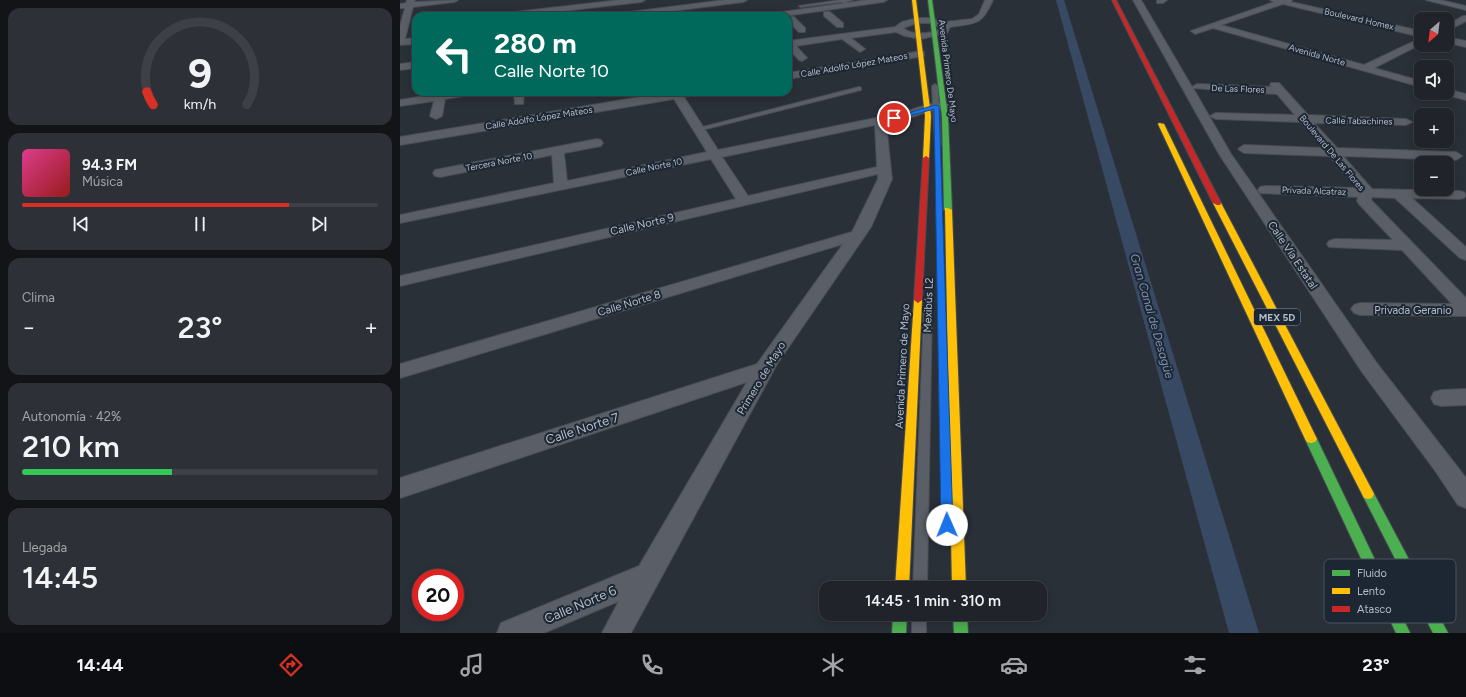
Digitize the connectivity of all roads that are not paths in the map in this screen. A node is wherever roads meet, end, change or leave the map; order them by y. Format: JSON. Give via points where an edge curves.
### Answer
{"nodes":[{"id":1,"x":454,"y":0,"type":"edge"},
{"id":2,"x":641,"y":0,"type":"edge"},
{"id":3,"x":743,"y":0,"type":"edge"},
{"id":4,"x":883,"y":0,"type":"edge"},
{"id":5,"x":914,"y":0,"type":"edge"},
{"id":6,"x":918,"y":0,"type":"edge"},
{"id":7,"x":926,"y":0,"type":"edge"},
{"id":8,"x":930,"y":0,"type":"edge"},
{"id":9,"x":989,"y":0,"type":"edge"},
{"id":10,"x":1114,"y":0,"type":"edge"},
{"id":11,"x":1137,"y":0,"type":"edge"},
{"id":12,"x":1284,"y":0,"type":"edge"},
{"id":13,"x":410,"y":2,"type":"edge"},
{"id":14,"x":848,"y":2,"type":"edge"},
{"id":15,"x":861,"y":3,"type":"junction"},
{"id":16,"x":1334,"y":3,"type":"dead end"},
{"id":17,"x":1430,"y":3,"type":"edge"},
{"id":18,"x":400,"y":6,"type":"edge"},
{"id":19,"x":801,"y":6,"type":"dead end"},
{"id":20,"x":1466,"y":8,"type":"edge"},
{"id":21,"x":1319,"y":9,"type":"junction"},
{"id":22,"x":873,"y":11,"type":"dead end"},
{"id":23,"x":1365,"y":11,"type":"dead end"},
{"id":24,"x":534,"y":12,"type":"edge"},
{"id":25,"x":646,"y":12,"type":"edge"},
{"id":26,"x":840,"y":12,"type":"dead end"},
{"id":27,"x":812,"y":13,"type":"junction"},
{"id":28,"x":823,"y":15,"type":"junction"},
{"id":29,"x":792,"y":16,"type":"edge"},
{"id":30,"x":1301,"y":16,"type":"dead end"},
{"id":31,"x":1352,"y":16,"type":"junction"},
{"id":32,"x":1466,"y":18,"type":"edge"},
{"id":33,"x":792,"y":20,"type":"edge"},
{"id":34,"x":924,"y":21,"type":"junction"},
{"id":35,"x":1337,"y":22,"type":"dead end"},
{"id":36,"x":1391,"y":23,"type":"junction"},
{"id":37,"x":840,"y":24,"type":"dead end"},
{"id":38,"x":1454,"y":24,"type":"edge"},
{"id":39,"x":945,"y":25,"type":"junction"},
{"id":40,"x":1212,"y":25,"type":"junction"},
{"id":41,"x":412,"y":26,"type":"edge"},
{"id":42,"x":402,"y":27,"type":"edge"},
{"id":43,"x":1414,"y":28,"type":"edge"},
{"id":44,"x":898,"y":29,"type":"junction"},
{"id":45,"x":1261,"y":29,"type":"dead end"},
{"id":46,"x":802,"y":30,"type":"dead end"},
{"id":47,"x":1376,"y":30,"type":"dead end"},
{"id":48,"x":1195,"y":31,"type":"dead end"},
{"id":49,"x":1414,"y":31,"type":"edge"},
{"id":50,"x":926,"y":35,"type":"junction"},
{"id":51,"x":1246,"y":35,"type":"junction"},
{"id":52,"x":843,"y":36,"type":"junction"},
{"id":53,"x":1454,"y":37,"type":"edge"},
{"id":54,"x":1296,"y":40,"type":"dead end"},
{"id":55,"x":1466,"y":40,"type":"edge"},
{"id":56,"x":412,"y":41,"type":"edge"},
{"id":57,"x":1454,"y":41,"type":"edge"},
{"id":58,"x":400,"y":42,"type":"edge"},
{"id":59,"x":792,"y":44,"type":"edge"},
{"id":60,"x":1414,"y":44,"type":"edge"},
{"id":61,"x":1466,"y":44,"type":"edge"},
{"id":62,"x":1282,"y":45,"type":"junction"},
{"id":63,"x":792,"y":47,"type":"edge"},
{"id":64,"x":860,"y":49,"type":"dead end"},
{"id":65,"x":1334,"y":49,"type":"dead end"},
{"id":66,"x":921,"y":54,"type":"junction"},
{"id":67,"x":1319,"y":55,"type":"junction"},
{"id":68,"x":802,"y":58,"type":"dead end"},
{"id":69,"x":412,"y":66,"type":"edge"},
{"id":70,"x":400,"y":67,"type":"edge"},
{"id":71,"x":1365,"y":68,"type":"junction"},
{"id":72,"x":792,"y":75,"type":"edge"},
{"id":73,"x":1414,"y":82,"type":"edge"},
{"id":74,"x":1196,"y":87,"type":"dead end"},
{"id":75,"x":1277,"y":88,"type":"joint"},
{"id":76,"x":859,"y":89,"type":"dead end"},
{"id":77,"x":1454,"y":94,"type":"edge"},
{"id":78,"x":440,"y":96,"type":"joint"},
{"id":79,"x":664,"y":96,"type":"edge"},
{"id":80,"x":677,"y":96,"type":"edge"},
{"id":81,"x":1466,"y":97,"type":"edge"},
{"id":82,"x":400,"y":103,"type":"edge"},
{"id":83,"x":936,"y":112,"type":"junction"},
{"id":84,"x":1156,"y":113,"type":"dead end"},
{"id":85,"x":436,"y":116,"type":"dead end"},
{"id":86,"x":1216,"y":116,"type":"dead end"},
{"id":87,"x":1305,"y":120,"type":"junction"},
{"id":88,"x":880,"y":121,"type":"junction"},
{"id":89,"x":1406,"y":122,"type":"dead end"},
{"id":90,"x":698,"y":129,"type":"junction"},
{"id":91,"x":400,"y":141,"type":"edge"},
{"id":92,"x":597,"y":143,"type":"dead end"},
{"id":93,"x":926,"y":146,"type":"joint"},
{"id":94,"x":1244,"y":149,"type":"dead end"},
{"id":95,"x":558,"y":151,"type":"junction"},
{"id":96,"x":1333,"y":152,"type":"junction"},
{"id":97,"x":714,"y":155,"type":"junction"},
{"id":98,"x":1456,"y":156,"type":"dead end"},
{"id":99,"x":884,"y":169,"type":"junction"},
{"id":100,"x":440,"y":173,"type":"dead end"},
{"id":101,"x":561,"y":186,"type":"junction"},
{"id":102,"x":1265,"y":190,"type":"dead end"},
{"id":103,"x":1365,"y":193,"type":"junction"},
{"id":104,"x":1399,"y":194,"type":"junction"},
{"id":105,"x":1459,"y":195,"type":"dead end"},
{"id":106,"x":744,"y":201,"type":"junction"},
{"id":107,"x":400,"y":219,"type":"edge"},
{"id":108,"x":857,"y":235,"type":"junction"},
{"id":109,"x":1335,"y":244,"type":"dead end"},
{"id":110,"x":1405,"y":245,"type":"junction"},
{"id":111,"x":1462,"y":248,"type":"edge"},
{"id":112,"x":929,"y":268,"type":"dead end"},
{"id":113,"x":400,"y":281,"type":"edge"},
{"id":114,"x":928,"y":300,"type":"dead end"},
{"id":115,"x":1360,"y":309,"type":"dead end"},
{"id":116,"x":1466,"y":309,"type":"edge"},
{"id":117,"x":765,"y":369,"type":"junction"},
{"id":118,"x":400,"y":371,"type":"edge"},
{"id":119,"x":1466,"y":397,"type":"edge"},
{"id":120,"x":1441,"y":398,"type":"dead end"},
{"id":121,"x":944,"y":404,"type":"dead end"},
{"id":122,"x":400,"y":488,"type":"edge"},
{"id":123,"x":1466,"y":498,"type":"edge"},
{"id":124,"x":1368,"y":559,"type":"edge"},
{"id":125,"x":1403,"y":559,"type":"edge"},
{"id":126,"x":649,"y":575,"type":"junction"},
{"id":127,"x":902,"y":581,"type":"edge"},
{"id":128,"x":920,"y":581,"type":"edge"},
{"id":129,"x":959,"y":581,"type":"edge"},
{"id":130,"x":900,"y":621,"type":"edge"},
{"id":131,"x":919,"y":621,"type":"edge"},
{"id":132,"x":949,"y":621,"type":"edge"},
{"id":133,"x":960,"y":621,"type":"edge"},
{"id":134,"x":1398,"y":623,"type":"edge"},
{"id":135,"x":1436,"y":623,"type":"edge"},
{"id":136,"x":511,"y":633,"type":"edge"},
{"id":137,"x":616,"y":633,"type":"edge"},
{"id":138,"x":899,"y":633,"type":"edge"},
{"id":139,"x":919,"y":633,"type":"edge"},
{"id":140,"x":950,"y":633,"type":"edge"},
{"id":141,"x":961,"y":633,"type":"edge"},
{"id":142,"x":1403,"y":633,"type":"edge"},
{"id":143,"x":1441,"y":633,"type":"edge"}],
"edges":[{"from":1,"to":13,"type":"street"},
{"from":2,"to":24,"type":"street"},
{"from":3,"to":25,"type":"street"},
{"from":4,"to":15,"type":"street"},
{"from":5,"to":34,"type":"highway"},
{"from":6,"to":34,"type":"lane"},
{"from":7,"to":34,"type":"lane"},
{"from":8,"to":34,"type":"highway","name":"Avenida Primero De Mayo"},
{"from":9,"to":39,"type":"street","name":"Avenida Primero De Mayo","via":[[982,15],[974,21]]},
{"from":10,"to":125,"type":"highway","number":"MEX 5D"},
{"from":11,"to":123,"type":"street","name":"Calle Vía Estatal","via":[[1225,154],[1369,367]]},
{"from":12,"to":21,"type":"street","name":"Boulevard Homex"},
{"from":12,"to":40,"type":"street"},
{"from":13,"to":18,"type":"street"},
{"from":13,"to":42,"type":"street"},
{"from":14,"to":15,"type":"street"},
{"from":14,"to":19,"type":"lane"},
{"from":14,"to":27,"type":"street"},
{"from":15,"to":22,"type":"street"},
{"from":16,"to":21,"type":"street"},
{"from":17,"to":20,"type":"street","via":[[1440,2]]},
{"from":21,"to":30,"type":"street"},
{"from":21,"to":31,"type":"street","name":"Boulevard Homex"},
{"from":23,"to":31,"type":"street"},
{"from":26,"to":28,"type":"street"},
{"from":27,"to":28,"type":"street"},
{"from":27,"to":29,"type":"street"},
{"from":28,"to":37,"type":"street"},
{"from":31,"to":35,"type":"street"},
{"from":31,"to":36,"type":"street","name":"Boulevard Homex"},
{"from":32,"to":38,"type":"street"},
{"from":33,"to":46,"type":"street"},
{"from":34,"to":39,"type":"street"},
{"from":34,"to":44,"type":"street","via":[[900,26]]},
{"from":34,"to":50,"type":"highway","name":"Avenida Primero De Mayo"},
{"from":34,"to":50,"type":"highway"},
{"from":36,"to":43,"type":"street","name":"Boulevard Homex"},
{"from":36,"to":47,"type":"street"},
{"from":36,"to":49,"type":"street","name":"Boulevard Homex"},
{"from":39,"to":50,"type":"street","via":[[944,31]]},
{"from":40,"to":48,"type":"street"},
{"from":40,"to":51,"type":"street","name":"Avenida Norte"},
{"from":41,"to":42,"type":"street"},
{"from":42,"to":58,"type":"street"},
{"from":44,"to":50,"type":"street","via":[[908,34]]},
{"from":44,"to":52,"type":"street"},
{"from":45,"to":51,"type":"street"},
{"from":50,"to":66,"type":"highway"},
{"from":50,"to":83,"type":"highway","name":"Avenida Primero De Mayo"},
{"from":51,"to":62,"type":"street","name":"Avenida Norte"},
{"from":52,"to":59,"type":"street"},
{"from":52,"to":64,"type":"street"},
{"from":53,"to":55,"type":"street"},
{"from":54,"to":62,"type":"street"},
{"from":56,"to":58,"type":"street"},
{"from":57,"to":61,"type":"street"},
{"from":60,"to":71,"type":"street"},
{"from":62,"to":67,"type":"street","name":"Avenida Norte"},
{"from":63,"to":68,"type":"street"},
{"from":65,"to":67,"type":"street"},
{"from":66,"to":72,"type":"street","name":"Calle Adolfo López Mateos"},
{"from":66,"to":83,"type":"highway"},
{"from":67,"to":71,"type":"street","name":"Avenida Norte"},
{"from":69,"to":70,"type":"street"},
{"from":71,"to":73,"type":"street","name":"Avenida Norte"},
{"from":74,"to":75,"type":"street","name":"De Las Flores"},
{"from":75,"to":87,"type":"street","name":"Boulevard De Las Flores"},
{"from":76,"to":90,"type":"lane"},
{"from":77,"to":81,"type":"street"},
{"from":78,"to":82,"type":"street"},
{"from":78,"to":85,"type":"street"},
{"from":79,"to":91,"type":"street","name":"Calle Adolfo López Mateos"},
{"from":80,"to":90,"type":"street"},
{"from":83,"to":88,"type":"street","name":"Calle Norte 10"},
{"from":83,"to":93,"type":"highway","name":"Avenida Primero De Mayo"},
{"from":83,"to":112,"type":"lane","name":"Mexibús L2"},
{"from":83,"to":121,"type":"lane","name":"Mexibús L2"},
{"from":83,"to":129,"type":"highway","name":"Avenida Primero De Mayo","via":[[945,145]]},
{"from":84,"to":124,"type":"highway","number":"MEX 5D"},
{"from":86,"to":87,"type":"street","name":"Calle Tabachines"},
{"from":87,"to":89,"type":"street","name":"Calle Tabachines"},
{"from":87,"to":96,"type":"street","name":"Boulevard De Las Flores"},
{"from":88,"to":97,"type":"street","name":"Calle Norte 10"},
{"from":88,"to":99,"type":"street","name":"Primero de Mayo"},
{"from":90,"to":97,"type":"street"},
{"from":92,"to":95,"type":"street","name":"Tercera Norte 10"},
{"from":93,"to":127,"type":"highway","name":"Avenida Primero de Mayo"},
{"from":94,"to":96,"type":"street"},
{"from":95,"to":100,"type":"street","name":"Tercera Norte 10"},
{"from":95,"to":101,"type":"street"},
{"from":96,"to":98,"type":"street"},
{"from":96,"to":103,"type":"street","name":"Boulevard De Las Flores","via":[[1366,190]]},
{"from":97,"to":101,"type":"street","name":"Calle Norte 10"},
{"from":97,"to":106,"type":"street"},
{"from":99,"to":106,"type":"street","name":"Calle Norte 9"},
{"from":99,"to":108,"type":"street","name":"Primero de Mayo","via":[[885,179]]},
{"from":101,"to":107,"type":"street","name":"Calle Norte 10"},
{"from":102,"to":103,"type":"street","name":"Privada Alcatraz"},
{"from":103,"to":104,"type":"street","name":"Privada Alcatraz"},
{"from":103,"to":110,"type":"street","name":"Boulevard De Las Flores","via":[[1364,201]]},
{"from":104,"to":105,"type":"street","name":"Privada Alcatraz"},
{"from":104,"to":111,"type":"street"},
{"from":106,"to":113,"type":"street","name":"Calle Norte 9"},
{"from":108,"to":117,"type":"street","name":"Primero de Mayo"},
{"from":108,"to":118,"type":"street","name":"Calle Norte 8"},
{"from":109,"to":110,"type":"street"},
{"from":110,"to":116,"type":"street","name":"Boulevard De Las Flores"},
{"from":114,"to":128,"type":"lane","name":"Mexibús L2"},
{"from":115,"to":116,"type":"street","name":"Privada Geranio"},
{"from":117,"to":122,"type":"street","name":"Calle Norte 7"},
{"from":117,"to":126,"type":"street","name":"Primero de Mayo"},
{"from":119,"to":120,"type":"street"},
{"from":126,"to":136,"type":"street","name":"Calle Norte 6"},
{"from":126,"to":137,"type":"street","name":"Primero de Mayo"},
{"from":130,"to":138,"type":"highway"},
{"from":131,"to":139,"type":"lane"},
{"from":132,"to":140,"type":"lane"},
{"from":133,"to":141,"type":"highway"},
{"from":134,"to":142,"type":"highway","number":"MEX 5D"},
{"from":135,"to":143,"type":"highway","number":"MEX 5D"}]}
